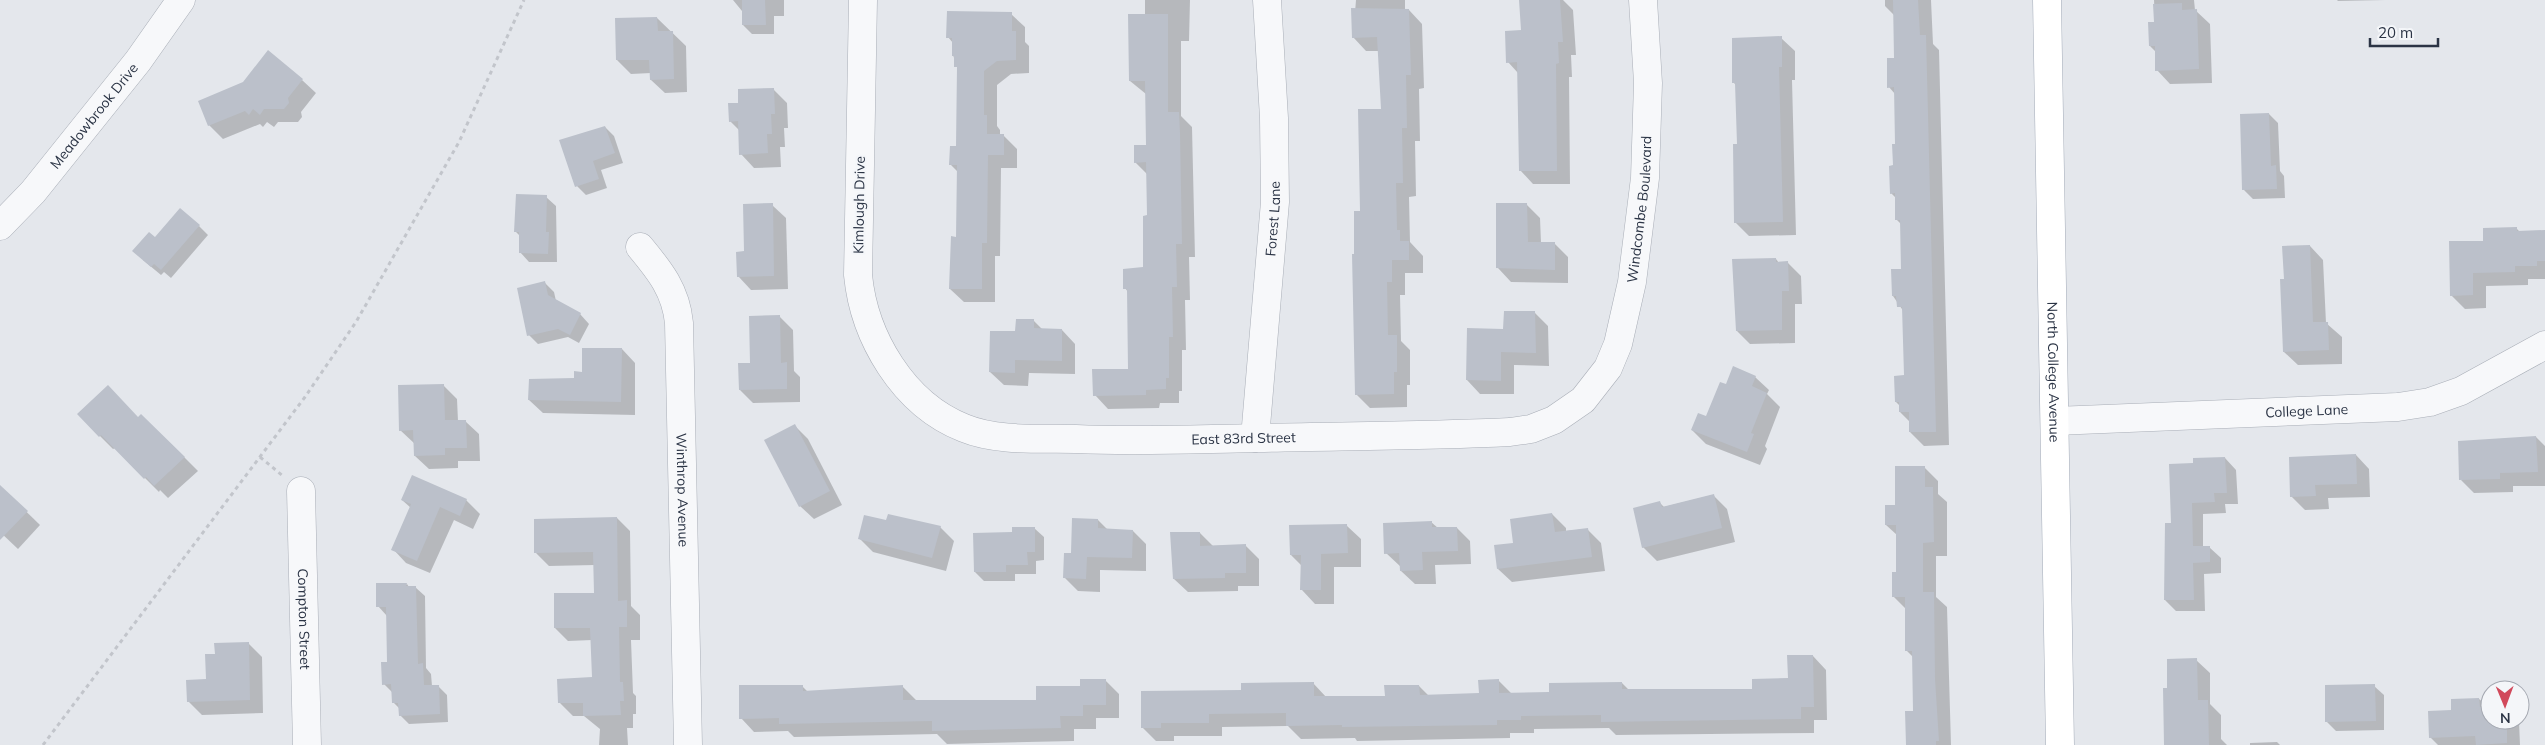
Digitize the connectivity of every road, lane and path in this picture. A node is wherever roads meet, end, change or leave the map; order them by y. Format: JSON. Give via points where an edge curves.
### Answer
{"nodes":[{"id":1,"x":181,"y":0,"type":"edge"},
{"id":2,"x":524,"y":0,"type":"edge"},
{"id":3,"x":863,"y":0,"type":"edge"},
{"id":4,"x":1267,"y":0,"type":"edge"},
{"id":5,"x":1643,"y":0,"type":"edge"},
{"id":6,"x":2047,"y":0,"type":"edge"},
{"id":7,"x":0,"y":226,"type":"edge"},
{"id":8,"x":640,"y":247,"type":"dead end"},
{"id":9,"x":2545,"y":345,"type":"edge"},
{"id":10,"x":914,"y":395,"type":"joint"},
{"id":11,"x":1578,"y":403,"type":"joint"},
{"id":12,"x":2055,"y":421,"type":"junction"},
{"id":13,"x":1255,"y":438,"type":"junction"},
{"id":14,"x":301,"y":491,"type":"dead end"},
{"id":15,"x":43,"y":745,"type":"edge"},
{"id":16,"x":307,"y":745,"type":"edge"},
{"id":17,"x":688,"y":745,"type":"edge"},
{"id":18,"x":2060,"y":745,"type":"edge"}],
"edges":[{"from":1,"to":7,"type":"street","name":"Meadowbrook Drive","via":[[138,61],[33,192]]},
{"from":2,"to":15,"type":"path","via":[[458,142],[356,322],[306,397]]},
{"from":3,"to":10,"type":"street","name":"Kimlough Drive","via":[[859,285],[873,335],[889,363]]},
{"from":4,"to":13,"type":"street","name":"Forest Lane","via":[[1274,118],[1274,202]]},
{"from":5,"to":11,"type":"street","name":"Windcombe Boulevard","via":[[1648,114],[1646,178],[1636,258],[1616,349],[1603,376],[1587,397]]},
{"from":6,"to":12,"type":"main road","name":"North College Avenue"},
{"from":8,"to":17,"type":"street","name":"Winthrop Avenue","via":[[665,276],[677,305],[679,323]]},
{"from":9,"to":12,"type":"street","name":"College Lane","via":[[2461,392],[2430,402],[2398,407]]},
{"from":10,"to":13,"type":"street","name":"East 83rd Street","via":[[953,423],[973,432],[1002,436],[1106,440]]},
{"from":11,"to":13,"type":"street","name":"East 83rd Street","via":[[1554,420],[1531,429],[1510,432]]},
{"from":12,"to":18,"type":"main road","name":"North College Avenue"},
{"from":14,"to":16,"type":"street","name":"Compton Street"}]}
